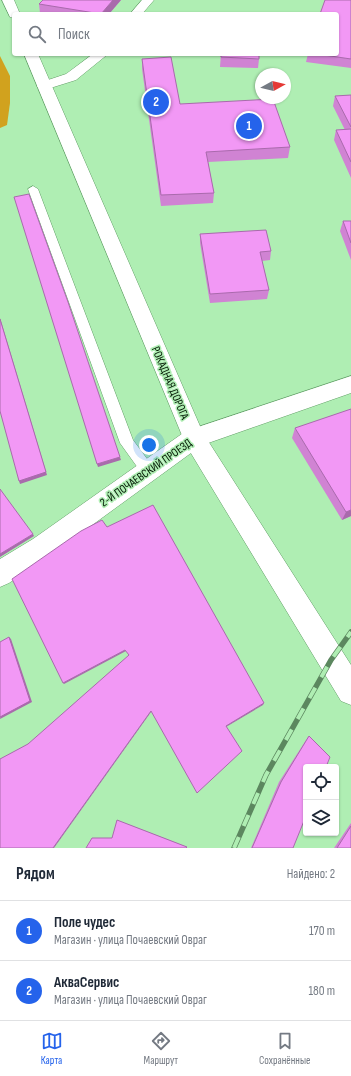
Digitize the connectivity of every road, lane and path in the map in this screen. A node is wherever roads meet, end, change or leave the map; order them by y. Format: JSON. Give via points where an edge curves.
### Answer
{"nodes":[{"id":1,"x":8,"y":0,"type":"edge"},
{"id":2,"x":148,"y":0,"type":"edge"},
{"id":3,"x":13,"y":12,"type":"edge"},
{"id":4,"x":138,"y":12,"type":"edge"},
{"id":5,"x":32,"y":56,"type":"edge"},
{"id":6,"x":98,"y":56,"type":"edge"},
{"id":7,"x":44,"y":86,"type":"junction"},
{"id":8,"x":33,"y":189,"type":"dead end"},
{"id":9,"x":351,"y":384,"type":"edge"},
{"id":10,"x":194,"y":438,"type":"junction"},
{"id":11,"x":148,"y":471,"type":"junction"},
{"id":12,"x":0,"y":574,"type":"edge"},
{"id":13,"x":351,"y":691,"type":"edge"}],
"edges":[{"from":1,"to":3,"type":"main road"},
{"from":2,"to":4,"type":"main road"},
{"from":5,"to":7,"type":"main road","name":"РОКАДНАЯ ДОРОГА"},
{"from":6,"to":7,"type":"main road","via":[[71,77]]},
{"from":7,"to":10,"type":"main road","name":"РОКАДНАЯ ДОРОГА"},
{"from":8,"to":11,"type":"lane","via":[[127,443]]},
{"from":9,"to":10,"type":"main road","name":"2-Й ПОЧАЕВСКИЙ ПРОЕЗД"},
{"from":10,"to":11,"type":"main road","name":"2-Й ПОЧАЕВСКИЙ ПРОЕЗД"},
{"from":10,"to":13,"type":"main road","name":"РОКАДНАЯ ДОРОГА"},
{"from":11,"to":12,"type":"main road","name":"2-Й ПОЧАЕВСКИЙ ПРОЕЗД"}]}
